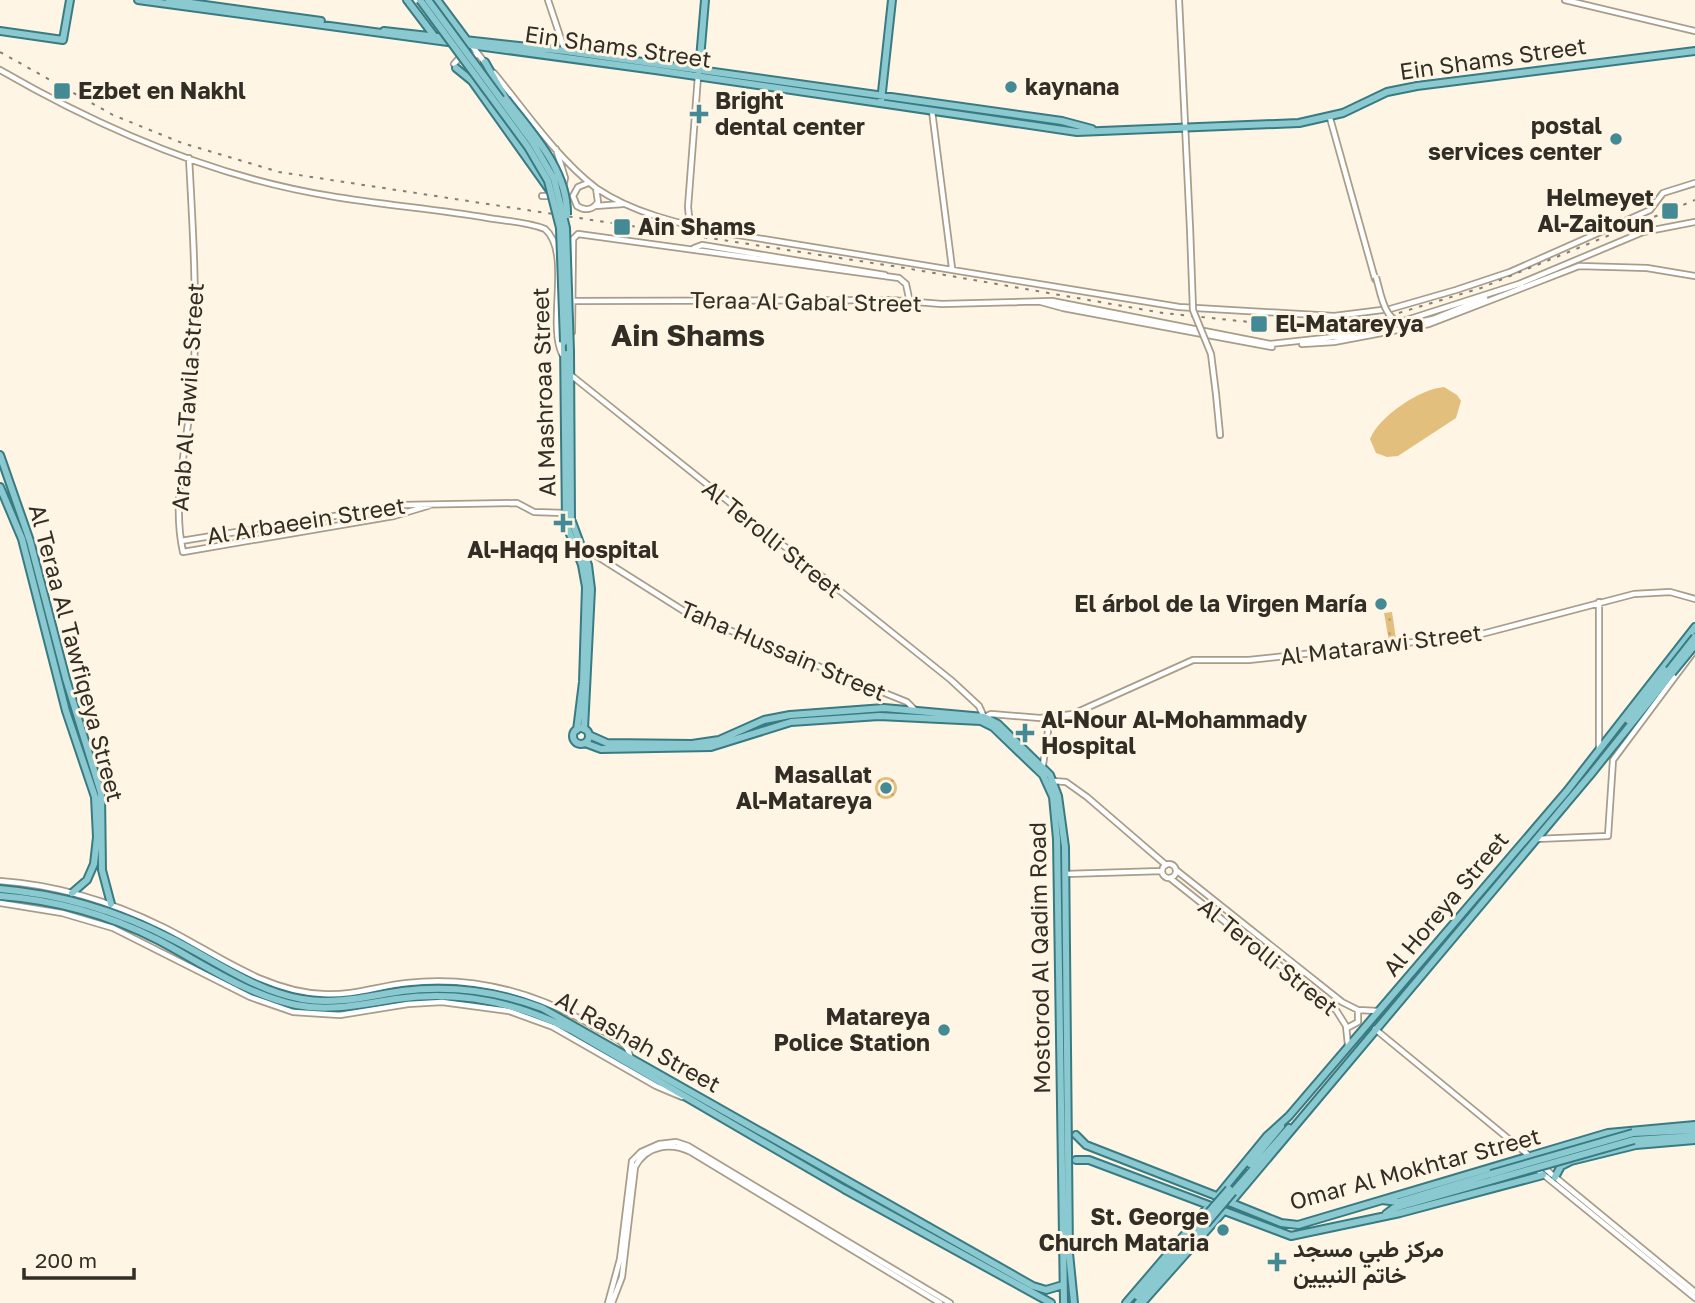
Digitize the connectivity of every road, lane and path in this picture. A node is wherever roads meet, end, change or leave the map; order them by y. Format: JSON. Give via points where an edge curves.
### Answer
{"nodes":[{"id":1,"x":70,"y":0,"type":"edge"},
{"id":2,"x":138,"y":0,"type":"edge"},
{"id":3,"x":169,"y":0,"type":"edge"},
{"id":4,"x":407,"y":0,"type":"edge"},
{"id":5,"x":420,"y":0,"type":"edge"},
{"id":6,"x":428,"y":0,"type":"edge"},
{"id":7,"x":437,"y":0,"type":"edge"},
{"id":8,"x":548,"y":0,"type":"edge"},
{"id":9,"x":705,"y":0,"type":"edge"},
{"id":10,"x":892,"y":0,"type":"edge"},
{"id":11,"x":1179,"y":0,"type":"edge"},
{"id":12,"x":1564,"y":0,"type":"edge"},
{"id":13,"x":446,"y":12,"type":"junction"},
{"id":14,"x":425,"y":24,"type":"junction"},
{"id":15,"x":0,"y":31,"type":"edge"},
{"id":16,"x":1695,"y":31,"type":"edge"},
{"id":17,"x":435,"y":37,"type":"junction"},
{"id":18,"x":469,"y":42,"type":"junction"},
{"id":19,"x":565,"y":51,"type":"junction"},
{"id":20,"x":1695,"y":51,"type":"edge"},
{"id":21,"x":480,"y":56,"type":"junction"},
{"id":22,"x":485,"y":62,"type":"junction"},
{"id":23,"x":455,"y":66,"type":"joint"},
{"id":24,"x":0,"y":70,"type":"edge"},
{"id":25,"x":698,"y":73,"type":"junction"},
{"id":26,"x":882,"y":100,"type":"junction"},
{"id":27,"x":932,"y":111,"type":"junction"},
{"id":28,"x":1330,"y":118,"type":"junction"},
{"id":29,"x":1185,"y":126,"type":"junction"},
{"id":30,"x":1092,"y":130,"type":"junction"},
{"id":31,"x":555,"y":148,"type":"junction"},
{"id":32,"x":189,"y":158,"type":"junction"},
{"id":33,"x":588,"y":183,"type":"junction"},
{"id":34,"x":1695,"y":183,"type":"edge"},
{"id":35,"x":596,"y":188,"type":"junction"},
{"id":36,"x":552,"y":194,"type":"junction"},
{"id":37,"x":542,"y":196,"type":"dead end"},
{"id":38,"x":624,"y":204,"type":"junction"},
{"id":39,"x":595,"y":206,"type":"junction"},
{"id":40,"x":1695,"y":222,"type":"edge"},
{"id":41,"x":690,"y":226,"type":"junction"},
{"id":42,"x":566,"y":228,"type":"junction"},
{"id":43,"x":1588,"y":255,"type":"junction"},
{"id":44,"x":1371,"y":259,"type":"junction"},
{"id":45,"x":1589,"y":266,"type":"junction"},
{"id":46,"x":952,"y":268,"type":"junction"},
{"id":47,"x":1695,"y":275,"type":"edge"},
{"id":48,"x":1522,"y":283,"type":"junction"},
{"id":49,"x":573,"y":301,"type":"junction"},
{"id":50,"x":1040,"y":301,"type":"junction"},
{"id":51,"x":910,"y":303,"type":"junction"},
{"id":52,"x":1385,"y":310,"type":"junction"},
{"id":53,"x":566,"y":354,"type":"junction"},
{"id":54,"x":571,"y":377,"type":"junction"},
{"id":55,"x":1220,"y":435,"type":"dead end"},
{"id":56,"x":0,"y":455,"type":"edge"},
{"id":57,"x":0,"y":487,"type":"edge"},
{"id":58,"x":431,"y":505,"type":"junction"},
{"id":59,"x":565,"y":513,"type":"junction"},
{"id":60,"x":181,"y":541,"type":"junction"},
{"id":61,"x":580,"y":546,"type":"junction"},
{"id":62,"x":183,"y":552,"type":"joint"},
{"id":63,"x":1695,"y":599,"type":"edge"},
{"id":64,"x":1599,"y":602,"type":"junction"},
{"id":65,"x":1695,"y":627,"type":"edge"},
{"id":66,"x":1695,"y":637,"type":"edge"},
{"id":67,"x":1685,"y":643,"type":"junction"},
{"id":68,"x":1695,"y":649,"type":"edge"},
{"id":69,"x":1671,"y":671,"type":"junction"},
{"id":70,"x":973,"y":701,"type":"junction"},
{"id":71,"x":916,"y":711,"type":"junction"},
{"id":72,"x":969,"y":715,"type":"junction"},
{"id":73,"x":984,"y":717,"type":"junction"},
{"id":74,"x":1045,"y":718,"type":"junction"},
{"id":75,"x":753,"y":729,"type":"junction"},
{"id":76,"x":583,"y":731,"type":"junction"},
{"id":77,"x":745,"y":733,"type":"junction"},
{"id":78,"x":585,"y":743,"type":"junction"},
{"id":79,"x":1599,"y":750,"type":"junction"},
{"id":80,"x":1043,"y":765,"type":"junction"},
{"id":81,"x":1053,"y":781,"type":"junction"},
{"id":82,"x":1567,"y":791,"type":"junction"},
{"id":83,"x":1534,"y":841,"type":"junction"},
{"id":84,"x":1167,"y":865,"type":"junction"},
{"id":85,"x":1176,"y":870,"type":"junction"},
{"id":86,"x":1162,"y":871,"type":"junction"},
{"id":87,"x":1066,"y":874,"type":"junction"},
{"id":88,"x":89,"y":877,"type":"junction"},
{"id":89,"x":1170,"y":878,"type":"junction"},
{"id":90,"x":103,"y":880,"type":"junction"},
{"id":91,"x":0,"y":881,"type":"edge"},
{"id":92,"x":0,"y":889,"type":"edge"},
{"id":93,"x":72,"y":893,"type":"junction"},
{"id":94,"x":0,"y":896,"type":"edge"},
{"id":95,"x":0,"y":903,"type":"edge"},
{"id":96,"x":111,"y":904,"type":"junction"},
{"id":97,"x":218,"y":968,"type":"junction"},
{"id":98,"x":1358,"y":1010,"type":"junction"},
{"id":99,"x":1378,"y":1011,"type":"junction"},
{"id":100,"x":1347,"y":1028,"type":"junction"},
{"id":101,"x":1374,"y":1028,"type":"junction"},
{"id":102,"x":1348,"y":1045,"type":"junction"},
{"id":103,"x":1695,"y":1128,"type":"edge"},
{"id":104,"x":1619,"y":1130,"type":"junction"},
{"id":105,"x":1076,"y":1135,"type":"dead end"},
{"id":106,"x":1633,"y":1136,"type":"junction"},
{"id":107,"x":1695,"y":1138,"type":"edge"},
{"id":108,"x":1086,"y":1145,"type":"junction"},
{"id":109,"x":1558,"y":1148,"type":"junction"},
{"id":110,"x":1622,"y":1148,"type":"junction"},
{"id":111,"x":1528,"y":1157,"type":"junction"},
{"id":112,"x":1076,"y":1160,"type":"dead end"},
{"id":113,"x":1085,"y":1160,"type":"junction"},
{"id":114,"x":1510,"y":1163,"type":"junction"},
{"id":115,"x":1563,"y":1164,"type":"junction"},
{"id":116,"x":1543,"y":1175,"type":"junction"},
{"id":117,"x":1492,"y":1177,"type":"junction"},
{"id":118,"x":1555,"y":1177,"type":"junction"},
{"id":119,"x":1516,"y":1181,"type":"junction"},
{"id":120,"x":1230,"y":1194,"type":"junction"},
{"id":121,"x":1217,"y":1196,"type":"junction"},
{"id":122,"x":1382,"y":1200,"type":"junction"},
{"id":123,"x":1209,"y":1206,"type":"junction"},
{"id":124,"x":1223,"y":1212,"type":"junction"},
{"id":125,"x":1385,"y":1215,"type":"junction"},
{"id":126,"x":1205,"y":1221,"type":"junction"},
{"id":127,"x":1649,"y":1259,"type":"junction"},
{"id":128,"x":1063,"y":1285,"type":"junction"},
{"id":129,"x":1051,"y":1289,"type":"junction"},
{"id":130,"x":925,"y":1290,"type":"junction"},
{"id":131,"x":1695,"y":1292,"type":"edge"},
{"id":132,"x":1695,"y":1298,"type":"edge"},
{"id":133,"x":610,"y":1303,"type":"edge"},
{"id":134,"x":940,"y":1303,"type":"edge"},
{"id":135,"x":950,"y":1303,"type":"edge"},
{"id":136,"x":1050,"y":1303,"type":"edge"},
{"id":137,"x":1064,"y":1303,"type":"edge"},
{"id":138,"x":1074,"y":1303,"type":"edge"},
{"id":139,"x":1128,"y":1303,"type":"edge"},
{"id":140,"x":1140,"y":1303,"type":"edge"}],
"edges":[{"from":1,"to":15,"type":"main road","via":[[61,40]]},
{"from":2,"to":18,"type":"main road","name":"Ein Shams Street"},
{"from":3,"to":17,"type":"main road","name":"Ein Shams Street"},
{"from":4,"to":14,"type":"main road"},
{"from":5,"to":36,"type":"main road","bridge":true,"via":[[528,147]]},
{"from":6,"to":42,"type":"main road","bridge":true,"via":[[541,155],[558,192]]},
{"from":7,"to":13,"type":"main road"},
{"from":8,"to":19,"type":"street"},
{"from":9,"to":25,"type":"main road"},
{"from":10,"to":26,"type":"main road"},
{"from":11,"to":29,"type":"street"},
{"from":12,"to":16,"type":"street"},
{"from":13,"to":14,"type":"main road","via":[[439,23]]},
{"from":13,"to":18,"type":"main road"},
{"from":14,"to":17,"type":"main road"},
{"from":17,"to":18,"type":"main road","name":"Ein Shams Street"},
{"from":18,"to":19,"type":"main road","name":"Ein Shams Street"},
{"from":18,"to":21,"type":"street"},
{"from":18,"to":25,"type":"main road","name":"Ein Shams Street"},
{"from":19,"to":25,"type":"main road","name":"Ein Shams Street"},
{"from":20,"to":28,"type":"main road","name":"Ein Shams Street","via":[[1417,86],[1387,92]]},
{"from":21,"to":22,"type":"street"},
{"from":21,"to":23,"type":"street","via":[[462,55]]},
{"from":22,"to":31,"type":"street"},
{"from":22,"to":42,"type":"main road","bridge":true,"via":[[559,177],[566,199]]},
{"from":23,"to":36,"type":"main road","bridge":true,"via":[[472,81]]},
{"from":24,"to":32,"type":"street","via":[[91,121]]},
{"from":25,"to":26,"type":"main road","name":"Ein Shams Street"},
{"from":25,"to":41,"type":"street"},
{"from":26,"to":27,"type":"main road","name":"Ein Shams Street"},
{"from":26,"to":30,"type":"main road","name":"Ein Shams Street","via":[[1062,121]]},
{"from":27,"to":30,"type":"main road","name":"Ein Shams Street","via":[[1077,132]]},
{"from":27,"to":46,"type":"street"},
{"from":28,"to":29,"type":"main road","name":"Ein Shams Street"},
{"from":28,"to":44,"type":"street"},
{"from":29,"to":30,"type":"main road","name":"Ein Shams Street"},
{"from":29,"to":55,"type":"street","bridge":true,"via":[[1193,310],[1211,354]]},
{"from":31,"to":33,"type":"street"},
{"from":31,"to":37,"type":"street","via":[[564,186],[554,196]]},
{"from":32,"to":53,"type":"street","name":"Al Mashroaa Street","via":[[328,196],[537,226],[555,243],[559,338]]},
{"from":32,"to":60,"type":"street","name":"Arab Al Tawila Street","via":[[197,302]]},
{"from":33,"to":35,"type":"street"},
{"from":33,"to":39,"type":"street","via":[[576,189],[574,202],[585,209]]},
{"from":34,"to":52,"type":"street","via":[[1663,193],[1650,210],[1510,272]]},
{"from":35,"to":38,"type":"street"},
{"from":35,"to":39,"type":"street","via":[[599,199]]},
{"from":36,"to":53,"type":"main road","bridge":true,"via":[[560,229]]},
{"from":38,"to":39,"type":"street"},
{"from":38,"to":41,"type":"street"},
{"from":40,"to":43,"type":"street","via":[[1659,227]]},
{"from":41,"to":46,"type":"street"},
{"from":42,"to":53,"type":"main road","bridge":true},
{"from":43,"to":45,"type":"street"},
{"from":43,"to":48,"type":"street"},
{"from":44,"to":48,"type":"street","bridge":true,"via":[[1390,317],[1398,322],[1411,324],[1442,316]]},
{"from":44,"to":52,"type":"street"},
{"from":45,"to":47,"type":"street","name":"Teraa Al Gabal Street"},
{"from":45,"to":50,"type":"street","name":"Teraa Al Gabal Street","via":[[1544,277],[1429,324],[1313,344],[1256,346]]},
{"from":46,"to":52,"type":"street","via":[[1189,309],[1334,316]]},
{"from":48,"to":50,"type":"street","name":"Teraa Al Gabal Street","via":[[1380,328],[1277,344]]},
{"from":49,"to":51,"type":"street","name":"Teraa Al Gabal Street"},
{"from":49,"to":51,"type":"street","name":"Al Mashroaa Street","via":[[573,239],[578,234],[887,277],[904,282]]},
{"from":49,"to":54,"type":"street","name":"Al Mashroaa Street"},
{"from":50,"to":51,"type":"street","name":"Teraa Al Gabal Street"},
{"from":53,"to":54,"type":"main road"},
{"from":53,"to":59,"type":"main road","name":"Al Mashroaa Street"},
{"from":54,"to":61,"type":"main road","name":"Al Mashroaa Street","via":[[571,519]]},
{"from":54,"to":70,"type":"street","name":"Al Terolli Street"},
{"from":56,"to":90,"type":"main road","name":"Al Teraa Al Tawfiqeya Street","via":[[30,541],[101,793]]},
{"from":57,"to":88,"type":"main road","name":"Al Teraa Al Tawfiqeya Street","via":[[22,539],[63,701],[95,797],[96,850]]},
{"from":58,"to":59,"type":"street","name":"Al Arbaeein Street","via":[[517,503],[534,512]]},
{"from":58,"to":60,"type":"street","name":"Al Arbaeein Street","via":[[365,509]]},
{"from":58,"to":62,"type":"street","name":"Al Arbaeein Street","via":[[394,516]]},
{"from":59,"to":76,"type":"main road","name":"Al Mashroaa Street","via":[[586,587]]},
{"from":60,"to":62,"type":"street","name":"Arab Al Tawila Street"},
{"from":61,"to":71,"type":"street","name":"Taha Hussain Street","via":[[687,613],[907,702]]},
{"from":61,"to":76,"type":"main road","name":"Al Mashroaa Street","via":[[592,589]]},
{"from":63,"to":64,"type":"street","name":"Al Matarawi Street","via":[[1670,592]]},
{"from":64,"to":74,"type":"street","name":"Al Matarawi Street","via":[[1478,635],[1249,660],[1193,660],[1073,714]]},
{"from":64,"to":79,"type":"street"},
{"from":65,"to":67,"type":"main road","name":"Al Horeya Street"},
{"from":66,"to":69,"type":"main road","bridge":true},
{"from":67,"to":68,"type":"main road"},
{"from":67,"to":79,"type":"main road","name":"Al Horeya Street"},
{"from":68,"to":69,"type":"main road","bridge":true},
{"from":68,"to":83,"type":"street","via":[[1617,753],[1612,766],[1608,836]]},
{"from":69,"to":82,"type":"main road"},
{"from":69,"to":83,"type":"main road","name":"Al Horeya Street"},
{"from":70,"to":72,"type":"street"},
{"from":70,"to":73,"type":"street","name":"Al Terolli Street"},
{"from":71,"to":72,"type":"main road","name":"Mostorod Al Qadim Road"},
{"from":71,"to":75,"type":"main road","name":"Mostorod Al Qadim Road","via":[[884,708],[790,715]]},
{"from":72,"to":73,"type":"main road","name":"Mostorod Al Qadim Road"},
{"from":73,"to":74,"type":"street","name":"Al Matarawi Street"},
{"from":73,"to":80,"type":"main road","name":"Mostorod Al Qadim Road"},
{"from":74,"to":80,"type":"street","via":[[1048,732]]},
{"from":75,"to":77,"type":"main road"},
{"from":75,"to":128,"type":"main road","name":"Mostorod Al Qadim Road","via":[[791,722],[903,716],[987,723],[1039,770],[1053,797],[1057,852]]},
{"from":76,"to":77,"type":"main road","via":[[607,743],[692,744]]},
{"from":76,"to":78,"type":"main road"},
{"from":76,"to":78,"type":"main road","via":[[575,741]]},
{"from":77,"to":78,"type":"main road","via":[[719,746],[692,749],[601,749]]},
{"from":79,"to":82,"type":"main road","name":"Al Horeya Street"},
{"from":80,"to":81,"type":"main road","name":"Mostorod Al Qadim Road"},
{"from":81,"to":84,"type":"street","via":[[1066,782],[1087,797]]},
{"from":81,"to":87,"type":"main road","name":"Mostorod Al Qadim Road"},
{"from":82,"to":99,"type":"main road","name":"Al Horeya Street"},
{"from":83,"to":101,"type":"main road","name":"Al Horeya Street"},
{"from":84,"to":85,"type":"street"},
{"from":84,"to":86,"type":"street"},
{"from":85,"to":89,"type":"street"},
{"from":85,"to":98,"type":"street","name":"Al Terolli Street","via":[[1331,994]]},
{"from":86,"to":87,"type":"street"},
{"from":86,"to":89,"type":"street"},
{"from":87,"to":138,"type":"main road","name":"Mostorod Al Qadim Road","via":[[1069,1244]]},
{"from":88,"to":90,"type":"main road"},
{"from":88,"to":93,"type":"main road"},
{"from":89,"to":100,"type":"street","name":"Al Terolli Street","via":[[1336,1010]]},
{"from":90,"to":96,"type":"main road","name":"Al Teraa Al Tawfiqeya Street"},
{"from":91,"to":93,"type":"street"},
{"from":92,"to":97,"type":"main road","name":"Al Rashah Street","via":[[54,896],[108,911],[161,933]]},
{"from":93,"to":96,"type":"street"},
{"from":94,"to":97,"type":"main road","name":"Al Rashah Street","via":[[107,919]]},
{"from":95,"to":97,"type":"street","via":[[100,923]]},
{"from":96,"to":97,"type":"street"},
{"from":97,"to":129,"type":"main road","name":"Al Rashah Street","via":[[313,1001],[339,1002],[417,990],[487,992],[557,1014],[1022,1280]]},
{"from":97,"to":136,"type":"main road","name":"Al Rashah Street","via":[[269,998],[312,1008],[428,996],[469,998],[509,1005],[563,1026]]},
{"from":98,"to":99,"type":"street","name":"Al Terolli Street"},
{"from":98,"to":100,"type":"street","via":[[1357,1022]]},
{"from":99,"to":102,"type":"main road","name":"Al Horeya Street"},
{"from":100,"to":102,"type":"street","name":"Al Terolli Street"},
{"from":101,"to":111,"type":"street"},
{"from":101,"to":120,"type":"main road","name":"Al Horeya Street"},
{"from":102,"to":120,"type":"main road","name":"Al Horeya Street"},
{"from":103,"to":104,"type":"main road","name":"Omar Al Mokhtar Street"},
{"from":103,"to":106,"type":"main road"},
{"from":104,"to":109,"type":"main road","name":"Omar Al Mokhtar Street"},
{"from":104,"to":110,"type":"main road","via":[[1624,1137]]},
{"from":105,"to":108,"type":"main road","name":"Omar Al Mokhtar Street"},
{"from":106,"to":107,"type":"main road"},
{"from":106,"to":117,"type":"main road","bridge":true},
{"from":107,"to":110,"type":"main road","name":"Omar Al Mokhtar Street"},
{"from":108,"to":113,"type":"main road"},
{"from":108,"to":121,"type":"main road","name":"Omar Al Mokhtar Street"},
{"from":109,"to":111,"type":"main road","name":"Omar Al Mokhtar Street"},
{"from":109,"to":115,"type":"main road","via":[[1556,1158]]},
{"from":110,"to":115,"type":"main road","name":"Omar Al Mokhtar Street"},
{"from":111,"to":114,"type":"main road","name":"Omar Al Mokhtar Street"},
{"from":111,"to":116,"type":"street"},
{"from":111,"to":118,"type":"street"},
{"from":112,"to":113,"type":"main road","name":"Omar Al Mokhtar Street"},
{"from":113,"to":123,"type":"main road","name":"Omar Al Mokhtar Street"},
{"from":114,"to":119,"type":"main road"},
{"from":114,"to":122,"type":"main road","name":"Omar Al Mokhtar Street"},
{"from":115,"to":118,"type":"main road","name":"Omar Al Mokhtar Street"},
{"from":116,"to":119,"type":"main road","name":"Omar Al Mokhtar Street"},
{"from":116,"to":127,"type":"street"},
{"from":117,"to":122,"type":"main road","via":[[1398,1202]]},
{"from":117,"to":125,"type":"main road","via":[[1394,1208]]},
{"from":118,"to":127,"type":"street"},
{"from":119,"to":125,"type":"main road","name":"Omar Al Mokhtar Street"},
{"from":120,"to":121,"type":"main road","name":"Omar Al Mokhtar Street"},
{"from":120,"to":121,"type":"main road"},
{"from":120,"to":122,"type":"main road","name":"Omar Al Mokhtar Street","via":[[1294,1225]]},
{"from":120,"to":126,"type":"main road","bridge":true},
{"from":123,"to":124,"type":"main road","name":"Omar Al Mokhtar Street"},
{"from":123,"to":126,"type":"main road"},
{"from":124,"to":125,"type":"main road","name":"Omar Al Mokhtar Street","via":[[1291,1236]]},
{"from":124,"to":126,"type":"main road"},
{"from":126,"to":139,"type":"main road"},
{"from":126,"to":140,"type":"main road"},
{"from":127,"to":131,"type":"street"},
{"from":127,"to":132,"type":"street"},
{"from":128,"to":129,"type":"main road"},
{"from":128,"to":137,"type":"main road","name":"Mostorod Al Qadim Road"},
{"from":129,"to":136,"type":"main road","via":[[1054,1297]]},
{"from":130,"to":133,"type":"street","via":[[688,1146],[665,1143],[643,1153],[631,1166]]},
{"from":130,"to":134,"type":"street"},
{"from":130,"to":135,"type":"street"}]}
